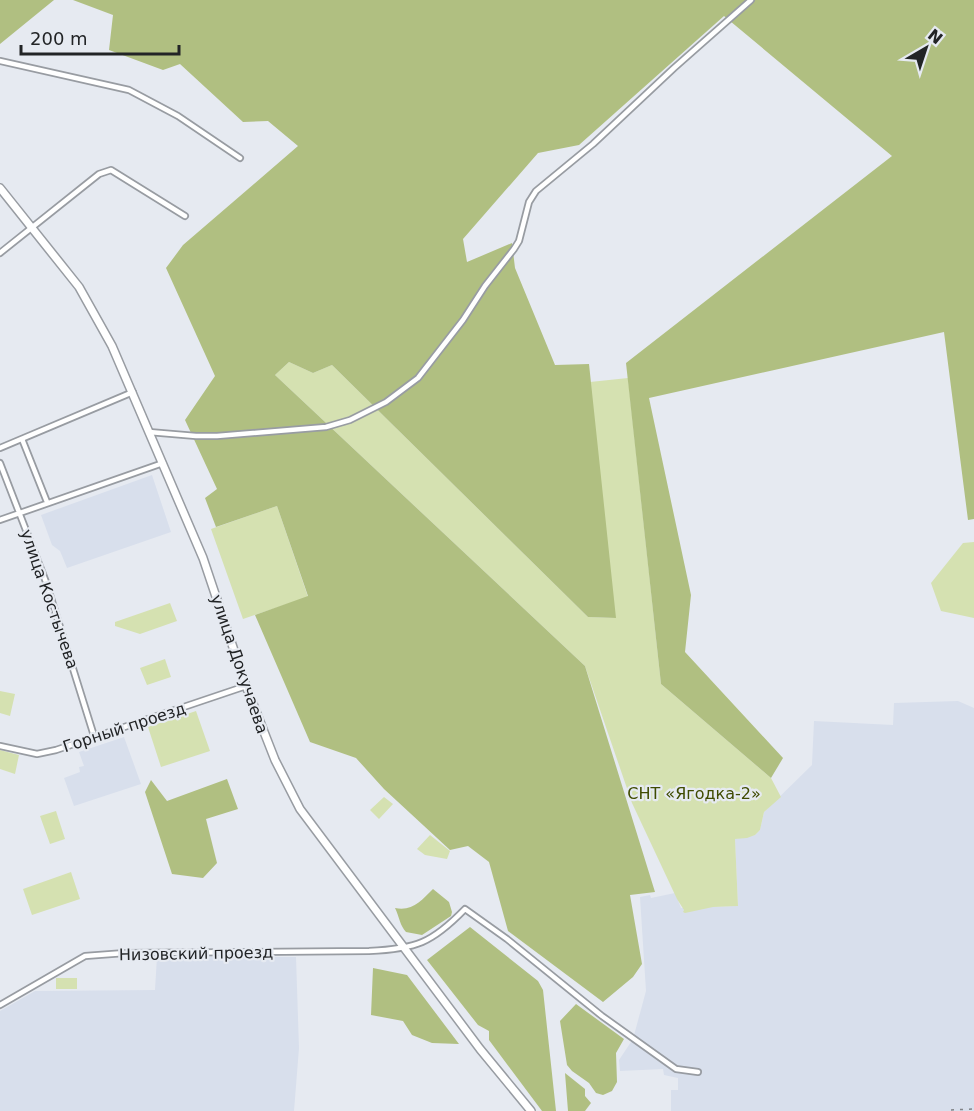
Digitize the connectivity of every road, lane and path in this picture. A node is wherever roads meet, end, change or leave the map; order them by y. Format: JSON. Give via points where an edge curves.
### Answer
{"nodes":[{"id":1,"x":751,"y":0,"type":"edge"},
{"id":2,"x":0,"y":61,"type":"edge"},
{"id":3,"x":240,"y":158,"type":"dead end"},
{"id":4,"x":0,"y":188,"type":"edge"},
{"id":5,"x":185,"y":216,"type":"dead end"},
{"id":6,"x":33,"y":227,"type":"junction"},
{"id":7,"x":0,"y":253,"type":"edge"},
{"id":8,"x":133,"y":392,"type":"junction"},
{"id":9,"x":149,"y":432,"type":"junction"},
{"id":10,"x":22,"y":439,"type":"junction"},
{"id":11,"x":0,"y":448,"type":"edge"},
{"id":12,"x":0,"y":463,"type":"edge"},
{"id":13,"x":163,"y":463,"type":"junction"},
{"id":14,"x":47,"y":502,"type":"junction"},
{"id":15,"x":20,"y":512,"type":"junction"},
{"id":16,"x":0,"y":520,"type":"edge"},
{"id":17,"x":246,"y":686,"type":"junction"},
{"id":18,"x":94,"y":736,"type":"junction"},
{"id":19,"x":0,"y":746,"type":"edge"},
{"id":20,"x":406,"y":948,"type":"junction"},
{"id":21,"x":0,"y":1005,"type":"edge"},
{"id":22,"x":698,"y":1072,"type":"dead end"},
{"id":23,"x":531,"y":1111,"type":"edge"}],
"edges":[{"from":1,"to":9,"type":"street","via":[[536,191],[514,249],[418,378],[386,402],[326,427],[207,436]]},
{"from":2,"to":3,"type":"street","via":[[129,90],[178,116]]},
{"from":4,"to":6,"type":"main road","name":"улица Докучаева"},
{"from":5,"to":6,"type":"street","via":[[111,170],[99,174]]},
{"from":6,"to":7,"type":"street"},
{"from":6,"to":8,"type":"main road","name":"улица Докучаева","via":[[86,297]]},
{"from":8,"to":9,"type":"main road","name":"улица Докучаева"},
{"from":8,"to":10,"type":"street"},
{"from":9,"to":13,"type":"main road","name":"улица Докучаева"},
{"from":10,"to":11,"type":"street"},
{"from":10,"to":14,"type":"street"},
{"from":12,"to":15,"type":"street","name":"улица Костычева"},
{"from":13,"to":14,"type":"street"},
{"from":13,"to":17,"type":"main road","name":"улица Докучаева","via":[[203,558]]},
{"from":14,"to":15,"type":"street"},
{"from":15,"to":16,"type":"street"},
{"from":15,"to":18,"type":"street","name":"улица Костычева"},
{"from":17,"to":18,"type":"street","name":"Горный проезд"},
{"from":17,"to":20,"type":"main road","name":"улица Докучаева","via":[[275,760],[300,809]]},
{"from":18,"to":19,"type":"street","name":"Горный проезд","via":[[37,754]]},
{"from":20,"to":21,"type":"street","name":"Низовский проезд","via":[[86,956]]},
{"from":20,"to":22,"type":"street","name":"Низовский проезд","via":[[431,939],[465,909],[676,1069]]},
{"from":20,"to":23,"type":"main road","name":"улица Докучаева"}]}
